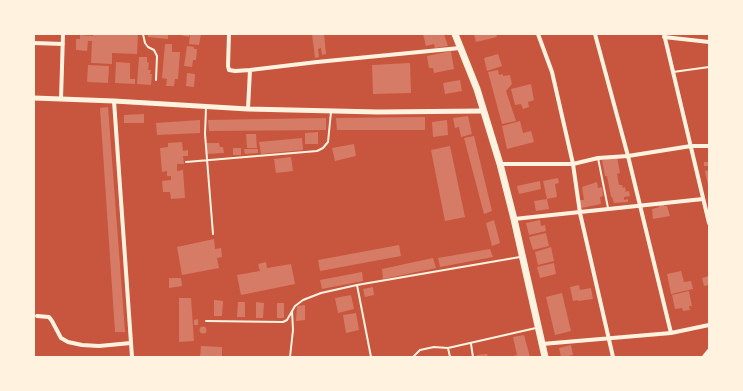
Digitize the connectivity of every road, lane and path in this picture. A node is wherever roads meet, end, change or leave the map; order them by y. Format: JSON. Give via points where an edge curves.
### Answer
{"nodes":[{"id":1,"x":63,"y":34,"type":"edge"},
{"id":2,"x":143,"y":34,"type":"edge"},
{"id":3,"x":229,"y":34,"type":"edge"},
{"id":4,"x":455,"y":34,"type":"edge"},
{"id":5,"x":538,"y":34,"type":"edge"},
{"id":6,"x":595,"y":34,"type":"edge"},
{"id":7,"x":664,"y":35,"type":"edge"},
{"id":8,"x":709,"y":42,"type":"edge"},
{"id":9,"x":34,"y":43,"type":"edge"},
{"id":10,"x":63,"y":44,"type":"junction"},
{"id":11,"x":460,"y":48,"type":"junction"},
{"id":12,"x":709,"y":67,"type":"edge"},
{"id":13,"x":250,"y":70,"type":"junction"},
{"id":14,"x":673,"y":72,"type":"junction"},
{"id":15,"x":156,"y":80,"type":"dead end"},
{"id":16,"x":34,"y":98,"type":"edge"},
{"id":17,"x":62,"y":99,"type":"junction"},
{"id":18,"x":114,"y":101,"type":"junction"},
{"id":19,"x":206,"y":107,"type":"junction"},
{"id":20,"x":248,"y":109,"type":"junction"},
{"id":21,"x":332,"y":111,"type":"junction"},
{"id":22,"x":483,"y":111,"type":"junction"},
{"id":23,"x":691,"y":146,"type":"junction"},
{"id":24,"x":709,"y":146,"type":"edge"},
{"id":25,"x":628,"y":156,"type":"junction"},
{"id":26,"x":598,"y":158,"type":"junction"},
{"id":27,"x":208,"y":161,"type":"junction"},
{"id":28,"x":186,"y":162,"type":"dead end"},
{"id":29,"x":500,"y":164,"type":"junction"},
{"id":30,"x":573,"y":164,"type":"junction"},
{"id":31,"x":703,"y":199,"type":"junction"},
{"id":32,"x":640,"y":206,"type":"junction"},
{"id":33,"x":609,"y":210,"type":"junction"},
{"id":34,"x":580,"y":213,"type":"junction"},
{"id":35,"x":514,"y":219,"type":"junction"},
{"id":36,"x":709,"y":223,"type":"edge"},
{"id":37,"x":214,"y":234,"type":"dead end"},
{"id":38,"x":523,"y":256,"type":"junction"},
{"id":39,"x":357,"y":285,"type":"junction"},
{"id":40,"x":292,"y":310,"type":"junction"},
{"id":41,"x":37,"y":316,"type":"dead end"},
{"id":42,"x":206,"y":321,"type":"dead end"},
{"id":43,"x":709,"y":325,"type":"edge"},
{"id":44,"x":538,"y":328,"type":"junction"},
{"id":45,"x":671,"y":333,"type":"junction"},
{"id":46,"x":609,"y":339,"type":"junction"},
{"id":47,"x":131,"y":343,"type":"junction"},
{"id":48,"x":471,"y":344,"type":"junction"},
{"id":49,"x":542,"y":344,"type":"junction"},
{"id":50,"x":448,"y":348,"type":"junction"},
{"id":51,"x":709,"y":352,"type":"edge"},
{"id":52,"x":132,"y":357,"type":"edge"},
{"id":53,"x":290,"y":357,"type":"edge"},
{"id":54,"x":371,"y":357,"type":"edge"},
{"id":55,"x":413,"y":357,"type":"edge"},
{"id":56,"x":450,"y":357,"type":"edge"},
{"id":57,"x":473,"y":357,"type":"edge"},
{"id":58,"x":545,"y":357,"type":"edge"},
{"id":59,"x":613,"y":357,"type":"edge"},
{"id":60,"x":706,"y":357,"type":"edge"}],
"edges":[{"from":1,"to":10,"type":"street"},
{"from":2,"to":15,"type":"lane","via":[[145,43],[157,56]]},
{"from":3,"to":13,"type":"street","via":[[229,70]]},
{"from":4,"to":11,"type":"highway"},
{"from":5,"to":30,"type":"street","via":[[552,72]]},
{"from":6,"to":25,"type":"street"},
{"from":7,"to":8,"type":"street"},
{"from":7,"to":14,"type":"street"},
{"from":9,"to":10,"type":"street"},
{"from":10,"to":17,"type":"street"},
{"from":11,"to":13,"type":"street"},
{"from":11,"to":22,"type":"highway"},
{"from":12,"to":14,"type":"lane"},
{"from":13,"to":20,"type":"street"},
{"from":14,"to":23,"type":"street"},
{"from":16,"to":17,"type":"street"},
{"from":17,"to":18,"type":"street"},
{"from":18,"to":19,"type":"street"},
{"from":18,"to":47,"type":"street"},
{"from":19,"to":20,"type":"street"},
{"from":19,"to":27,"type":"lane"},
{"from":20,"to":21,"type":"street"},
{"from":21,"to":22,"type":"street"},
{"from":21,"to":27,"type":"lane","via":[[328,142],[317,151]]},
{"from":22,"to":29,"type":"highway"},
{"from":23,"to":24,"type":"street"},
{"from":23,"to":25,"type":"street"},
{"from":23,"to":31,"type":"street"},
{"from":25,"to":26,"type":"street"},
{"from":25,"to":32,"type":"street"},
{"from":26,"to":30,"type":"street"},
{"from":26,"to":33,"type":"lane"},
{"from":27,"to":28,"type":"lane"},
{"from":27,"to":37,"type":"lane"},
{"from":29,"to":30,"type":"street"},
{"from":29,"to":35,"type":"highway"},
{"from":30,"to":34,"type":"street"},
{"from":31,"to":32,"type":"street"},
{"from":31,"to":36,"type":"street"},
{"from":32,"to":33,"type":"street"},
{"from":32,"to":45,"type":"street"},
{"from":33,"to":34,"type":"street"},
{"from":34,"to":35,"type":"street"},
{"from":34,"to":46,"type":"street"},
{"from":35,"to":38,"type":"highway"},
{"from":38,"to":39,"type":"lane"},
{"from":38,"to":44,"type":"highway"},
{"from":39,"to":40,"type":"lane","via":[[311,296]]},
{"from":39,"to":54,"type":"lane"},
{"from":40,"to":42,"type":"lane","via":[[283,322]]},
{"from":40,"to":53,"type":"lane"},
{"from":41,"to":47,"type":"street","via":[[48,317],[60,338],[68,342],[100,346]]},
{"from":43,"to":45,"type":"street"},
{"from":44,"to":48,"type":"lane"},
{"from":44,"to":49,"type":"highway"},
{"from":45,"to":46,"type":"street"},
{"from":46,"to":49,"type":"street"},
{"from":46,"to":59,"type":"street"},
{"from":47,"to":52,"type":"street"},
{"from":48,"to":50,"type":"lane"},
{"from":48,"to":57,"type":"lane"},
{"from":49,"to":58,"type":"highway"},
{"from":50,"to":55,"type":"lane","via":[[420,350]]},
{"from":50,"to":56,"type":"lane"},
{"from":51,"to":60,"type":"main road"}]}
